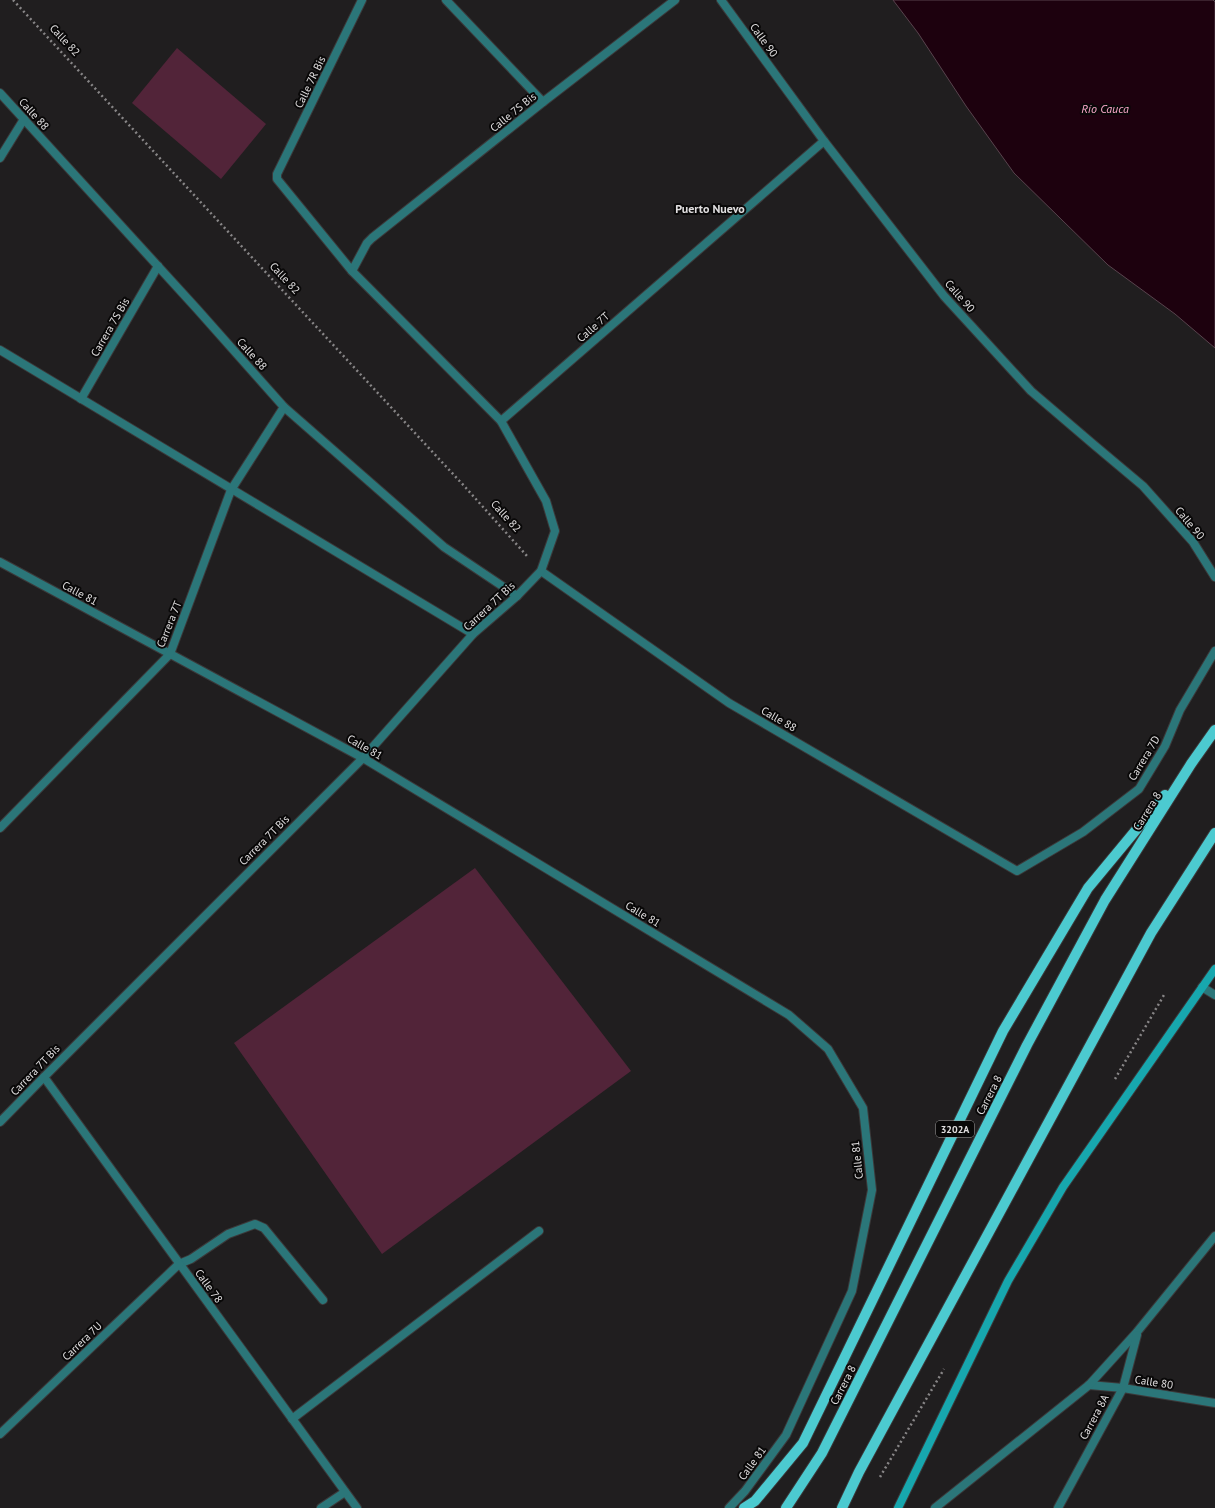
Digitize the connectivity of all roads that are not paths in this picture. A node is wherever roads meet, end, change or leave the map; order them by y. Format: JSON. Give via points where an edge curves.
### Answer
{"nodes":[{"id":1,"x":362,"y":0,"type":"edge"},
{"id":2,"x":446,"y":0,"type":"edge"},
{"id":3,"x":675,"y":0,"type":"edge"},
{"id":4,"x":721,"y":0,"type":"edge"},
{"id":5,"x":0,"y":93,"type":"edge"},
{"id":6,"x":543,"y":102,"type":"junction"},
{"id":7,"x":24,"y":119,"type":"junction"},
{"id":8,"x":824,"y":141,"type":"junction"},
{"id":9,"x":0,"y":158,"type":"edge"},
{"id":10,"x":158,"y":266,"type":"junction"},
{"id":11,"x":352,"y":271,"type":"junction"},
{"id":12,"x":0,"y":350,"type":"edge"},
{"id":13,"x":81,"y":399,"type":"junction"},
{"id":14,"x":284,"y":407,"type":"junction"},
{"id":15,"x":501,"y":421,"type":"junction"},
{"id":16,"x":231,"y":490,"type":"junction"},
{"id":17,"x":0,"y":563,"type":"edge"},
{"id":18,"x":541,"y":571,"type":"junction"},
{"id":19,"x":1215,"y":577,"type":"edge"},
{"id":20,"x":517,"y":596,"type":"junction"},
{"id":21,"x":473,"y":634,"type":"junction"},
{"id":22,"x":1215,"y":651,"type":"edge"},
{"id":23,"x":170,"y":654,"type":"junction"},
{"id":24,"x":1215,"y":730,"type":"edge"},
{"id":25,"x":363,"y":758,"type":"junction"},
{"id":26,"x":1191,"y":764,"type":"junction"},
{"id":27,"x":0,"y":828,"type":"edge"},
{"id":28,"x":1215,"y":833,"type":"edge"},
{"id":29,"x":1017,"y":871,"type":"joint"},
{"id":30,"x":1215,"y":969,"type":"edge"},
{"id":31,"x":1202,"y":987,"type":"junction"},
{"id":32,"x":1215,"y":995,"type":"edge"},
{"id":33,"x":44,"y":1077,"type":"junction"},
{"id":34,"x":0,"y":1122,"type":"edge"},
{"id":35,"x":539,"y":1230,"type":"dead end"},
{"id":36,"x":1215,"y":1236,"type":"edge"},
{"id":37,"x":179,"y":1264,"type":"junction"},
{"id":38,"x":323,"y":1300,"type":"dead end"},
{"id":39,"x":1137,"y":1332,"type":"junction"},
{"id":40,"x":1089,"y":1385,"type":"junction"},
{"id":41,"x":1123,"y":1388,"type":"junction"},
{"id":42,"x":1215,"y":1403,"type":"edge"},
{"id":43,"x":292,"y":1419,"type":"junction"},
{"id":44,"x":0,"y":1434,"type":"edge"},
{"id":45,"x":345,"y":1492,"type":"junction"},
{"id":46,"x":321,"y":1508,"type":"edge"},
{"id":47,"x":357,"y":1508,"type":"edge"},
{"id":48,"x":730,"y":1508,"type":"edge"},
{"id":49,"x":744,"y":1508,"type":"edge"},
{"id":50,"x":786,"y":1508,"type":"edge"},
{"id":51,"x":842,"y":1508,"type":"edge"},
{"id":52,"x":898,"y":1508,"type":"edge"},
{"id":53,"x":935,"y":1508,"type":"edge"},
{"id":54,"x":1058,"y":1508,"type":"edge"}],
"edges":[{"from":1,"to":11,"type":"street","name":"Calle 7R Bis","via":[[277,174],[277,179]]},
{"from":2,"to":6,"type":"street"},
{"from":3,"to":6,"type":"street","name":"Calle 7S Bis"},
{"from":4,"to":8,"type":"street","name":"Calle 90"},
{"from":5,"to":7,"type":"street","name":"Calle 88"},
{"from":6,"to":11,"type":"street","name":"Calle 7S Bis","via":[[367,243]]},
{"from":7,"to":9,"type":"street"},
{"from":7,"to":10,"type":"street","name":"Calle 88"},
{"from":8,"to":15,"type":"street","name":"Calle 7T"},
{"from":8,"to":19,"type":"street","name":"Calle 90","via":[[944,296],[1031,391],[1143,486],[1193,542]]},
{"from":10,"to":13,"type":"street","name":"Carrera 7S Bis"},
{"from":10,"to":14,"type":"street","name":"Calle 88"},
{"from":11,"to":15,"type":"street"},
{"from":12,"to":13,"type":"street"},
{"from":13,"to":16,"type":"street"},
{"from":14,"to":16,"type":"street","name":"Carrera 7T"},
{"from":14,"to":20,"type":"street","name":"Calle 88","via":[[444,547]]},
{"from":15,"to":18,"type":"street","via":[[546,501],[556,531]]},
{"from":16,"to":21,"type":"street"},
{"from":16,"to":23,"type":"street","name":"Carrera 7T"},
{"from":17,"to":23,"type":"street","name":"Calle 81"},
{"from":18,"to":20,"type":"street","name":"Carrera 7T Bis"},
{"from":18,"to":29,"type":"street","name":"Calle 88","via":[[729,703]]},
{"from":20,"to":21,"type":"street","name":"Carrera 7T Bis"},
{"from":21,"to":25,"type":"street","name":"Carrera 7T Bis"},
{"from":22,"to":29,"type":"street","name":"Carrera 7D","via":[[1180,710],[1165,746],[1139,789],[1083,832]]},
{"from":23,"to":25,"type":"street","name":"Calle 81"},
{"from":23,"to":27,"type":"street","name":"Carrera 7T"},
{"from":24,"to":26,"type":"main road","number":"3202A"},
{"from":25,"to":33,"type":"street","name":"Carrera 7T Bis"},
{"from":25,"to":48,"type":"street","name":"Calle 81","via":[[789,1014],[828,1049],[863,1108],[872,1190],[852,1291],[786,1434]]},
{"from":26,"to":49,"type":"main road","number":"3202A","via":[[1088,888],[1003,1031],[803,1443],[755,1500]]},
{"from":26,"to":50,"type":"main road","name":"Carrera 8","number":"3202A","via":[[1105,900],[1027,1045],[822,1453]]},
{"from":28,"to":51,"type":"main road","via":[[1148,940]]},
{"from":30,"to":31,"type":"street"},
{"from":31,"to":32,"type":"street"},
{"from":31,"to":52,"type":"street","via":[[1064,1187],[1008,1281]]},
{"from":33,"to":34,"type":"street","name":"Carrera 7T Bis"},
{"from":33,"to":37,"type":"street","name":"Calle 78"},
{"from":35,"to":43,"type":"street"},
{"from":36,"to":39,"type":"street"},
{"from":37,"to":38,"type":"street","name":"Carrera 7U","via":[[228,1234],[254,1224],[264,1228]]},
{"from":37,"to":43,"type":"street","name":"Calle 78"},
{"from":37,"to":44,"type":"street","name":"Carrera 7U"},
{"from":39,"to":40,"type":"street"},
{"from":39,"to":41,"type":"street","name":"Carrera 8A"},
{"from":40,"to":41,"type":"street","name":"Calle 80"},
{"from":40,"to":53,"type":"street"},
{"from":41,"to":42,"type":"street","name":"Calle 80"},
{"from":41,"to":54,"type":"street","name":"Carrera 8A"},
{"from":43,"to":45,"type":"street","name":"Calle 78"},
{"from":45,"to":46,"type":"street"},
{"from":45,"to":47,"type":"street","name":"Calle 78"}]}
